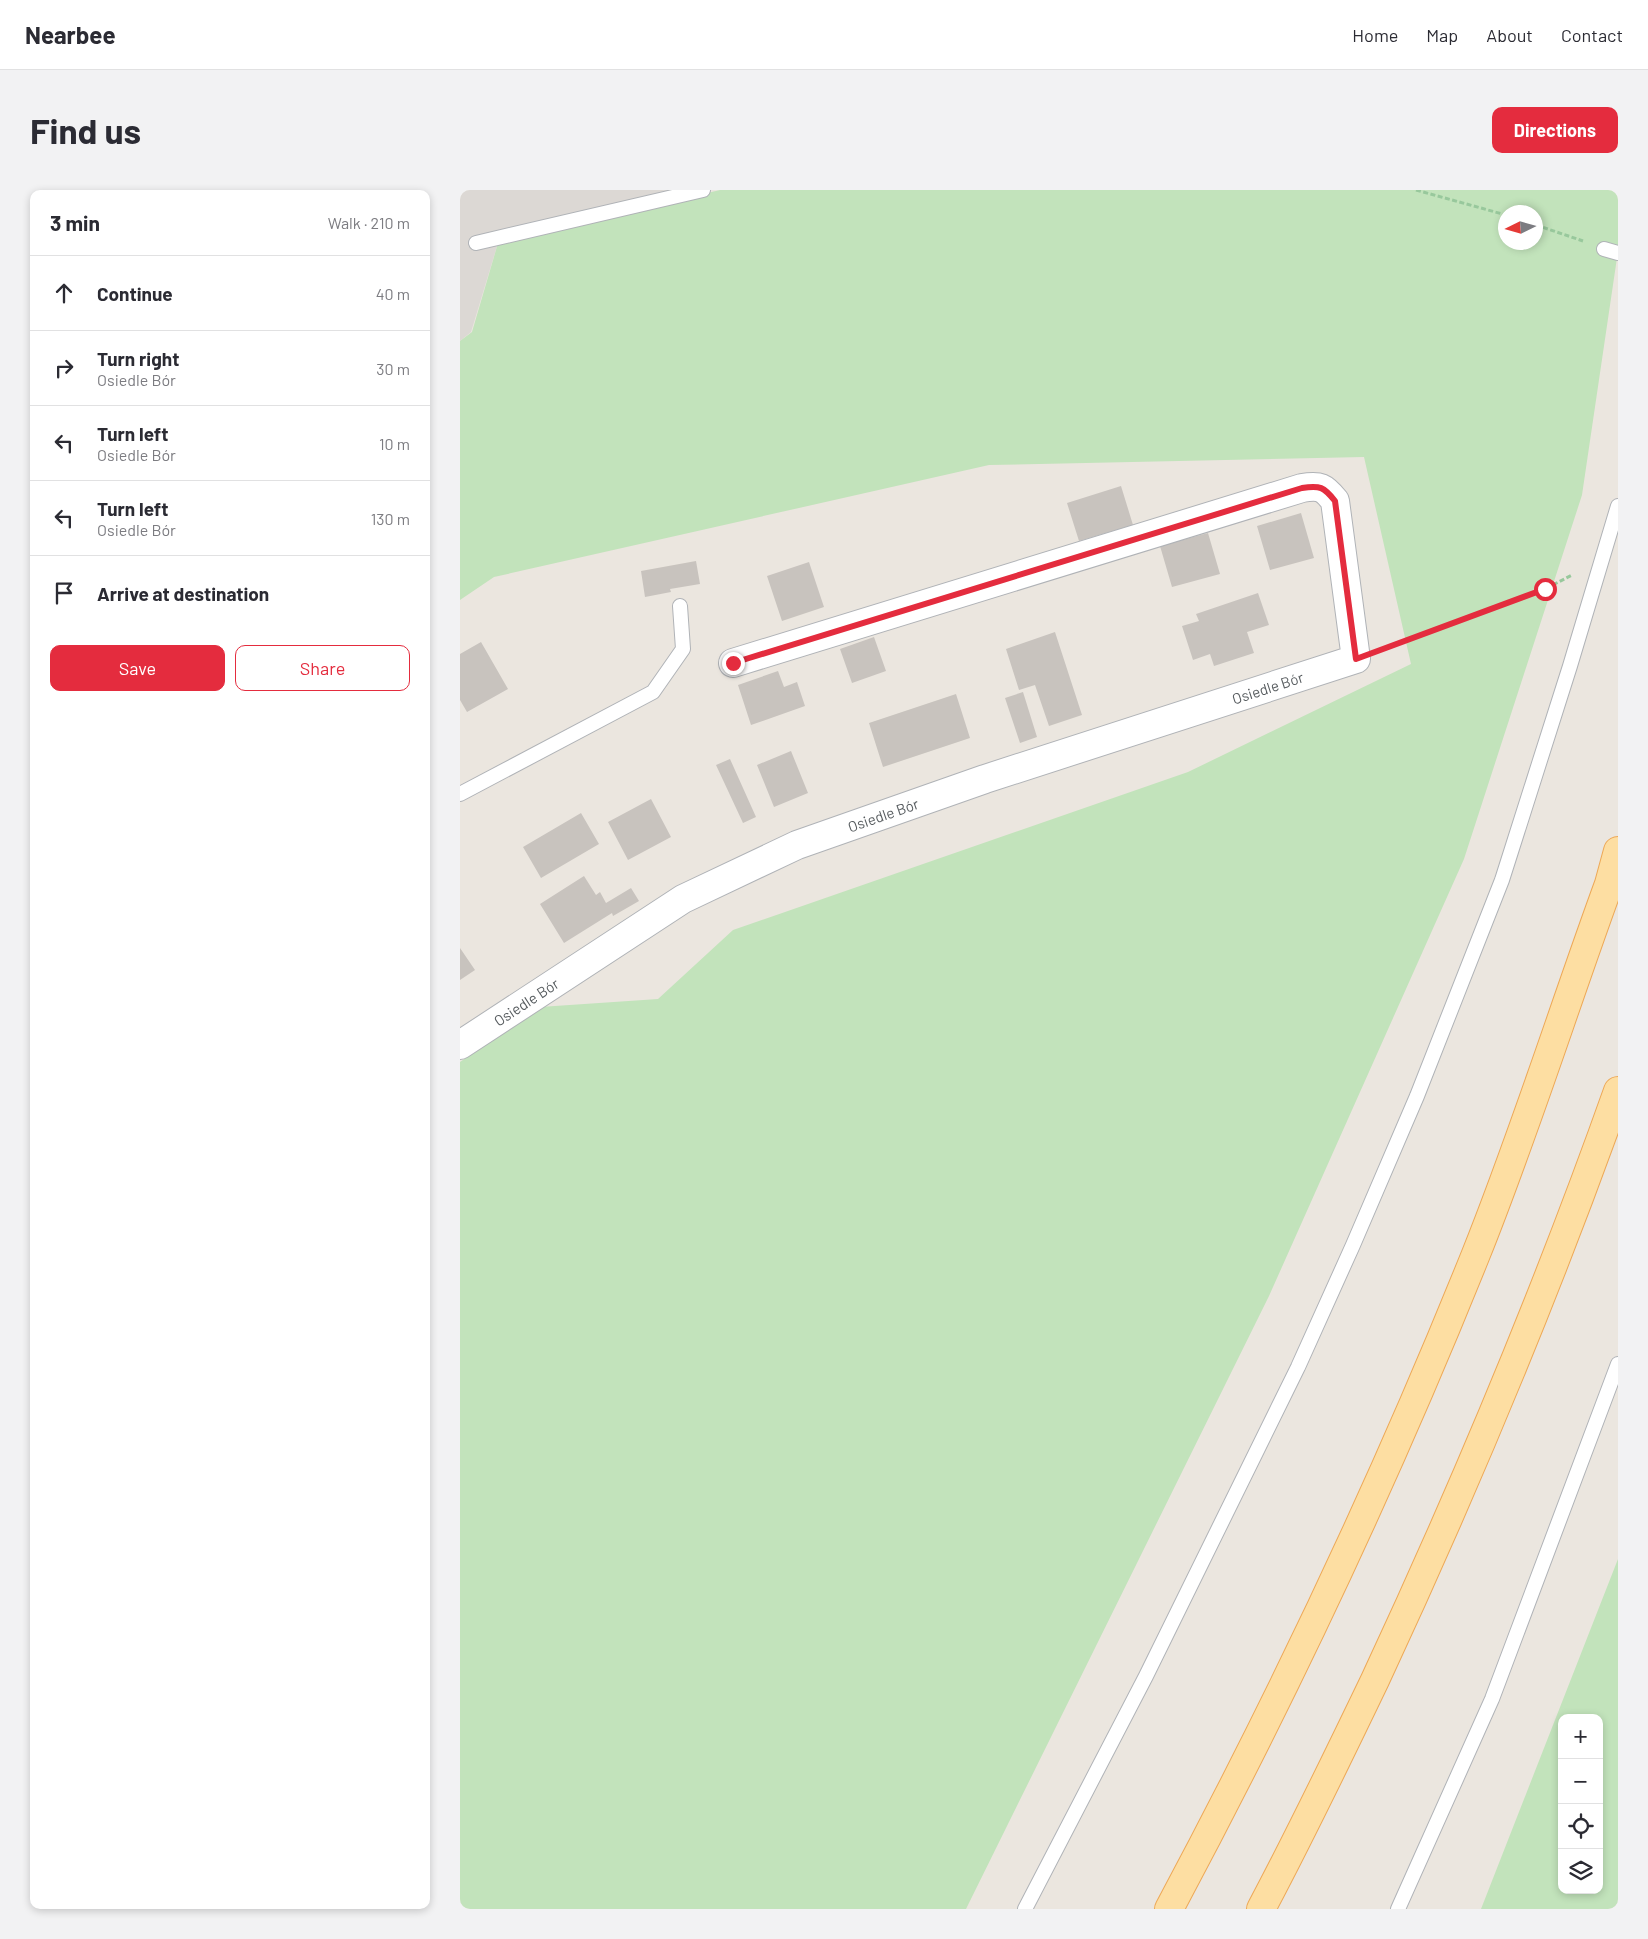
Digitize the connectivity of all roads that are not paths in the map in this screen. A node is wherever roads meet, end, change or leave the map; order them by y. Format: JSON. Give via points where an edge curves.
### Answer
{"nodes":[{"id":1,"x":703,"y":190,"type":"edge"},
{"id":2,"x":476,"y":243,"type":"dead end"},
{"id":3,"x":1618,"y":506,"type":"edge"},
{"id":4,"x":680,"y":606,"type":"dead end"},
{"id":5,"x":733,"y":663,"type":"dead end"},
{"id":6,"x":460,"y":794,"type":"edge"},
{"id":7,"x":1618,"y":851,"type":"edge"},
{"id":8,"x":460,"y":1045,"type":"edge"},
{"id":9,"x":1618,"y":1091,"type":"edge"},
{"id":10,"x":1618,"y":1364,"type":"edge"},
{"id":11,"x":1025,"y":1909,"type":"edge"},
{"id":12,"x":1169,"y":1909,"type":"edge"},
{"id":13,"x":1262,"y":1909,"type":"edge"},
{"id":14,"x":1398,"y":1909,"type":"edge"}],
"edges":[{"from":1,"to":2,"type":"lane"},
{"from":3,"to":11,"type":"lane","via":[[1502,880],[1413,1105],[1298,1367],[1146,1676]]},
{"from":4,"to":6,"type":"lane","via":[[683,649],[653,692]]},
{"from":5,"to":8,"type":"street","name":"Osiedle Bór","via":[[1292,491],[1314,486],[1326,489],[1335,501],[1356,659],[985,779],[797,845],[682,899]]},
{"from":7,"to":12,"type":"main road","via":[[1526,1121],[1477,1252],[1424,1379],[1366,1514],[1284,1686]]},
{"from":9,"to":13,"type":"main road","via":[[1470,1472],[1343,1746]]},
{"from":10,"to":14,"type":"lane","via":[[1492,1699]]}]}
